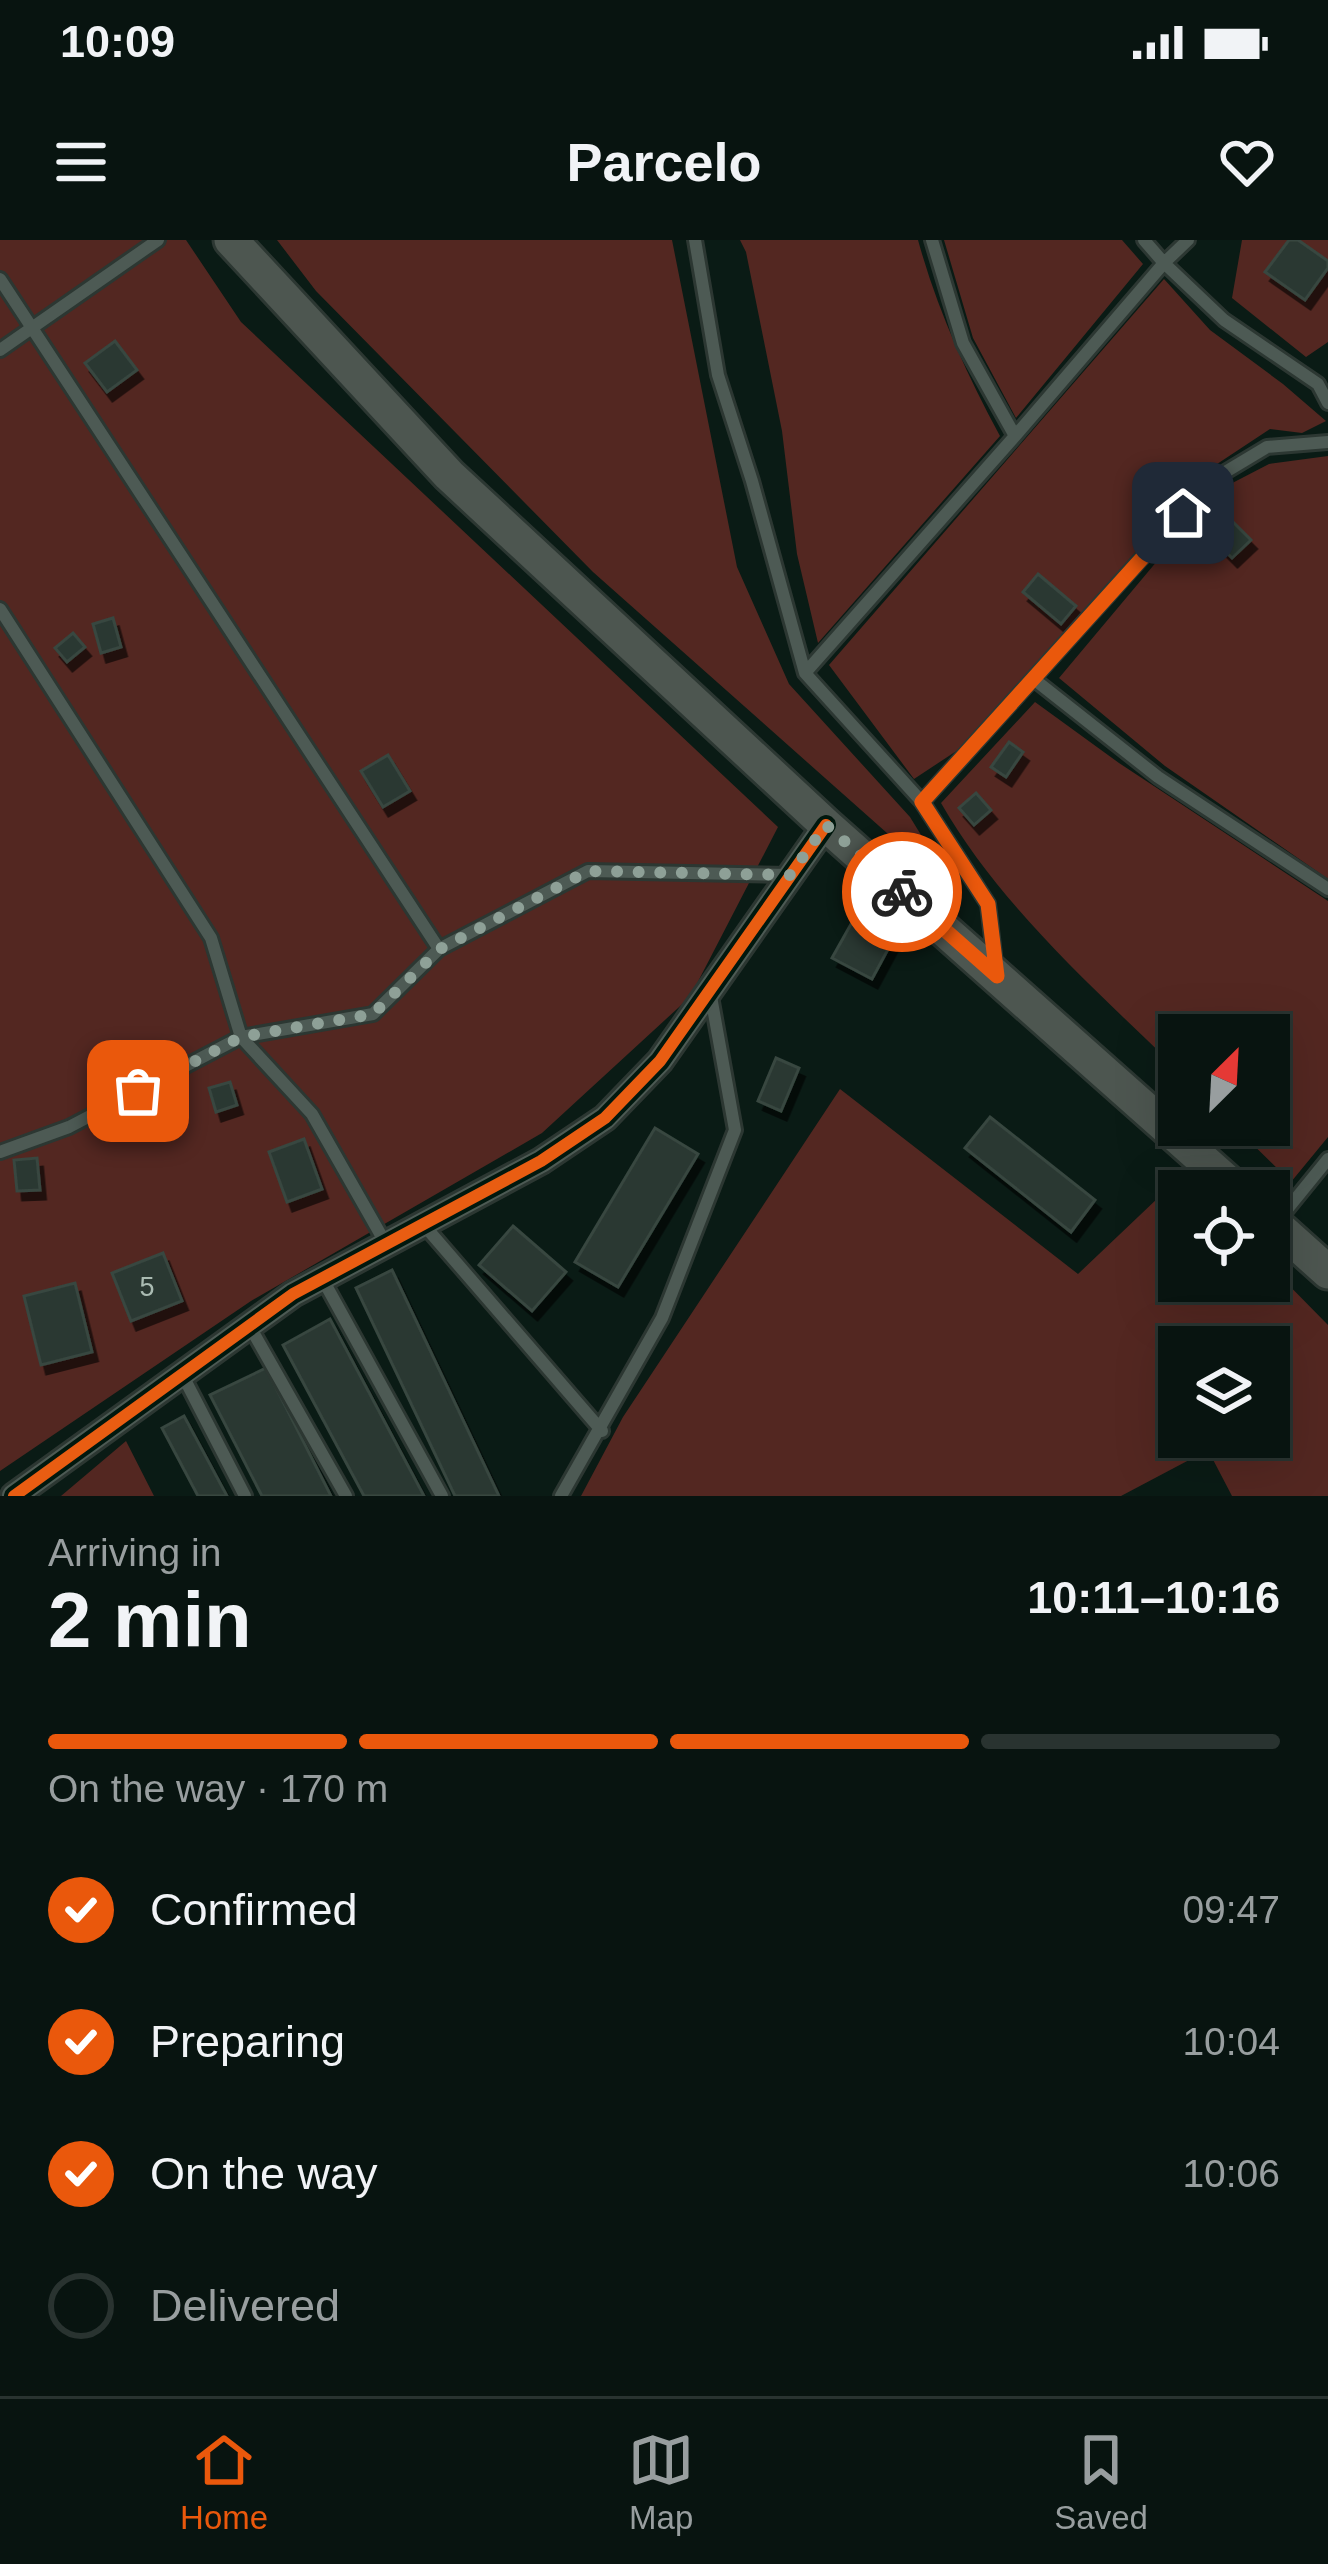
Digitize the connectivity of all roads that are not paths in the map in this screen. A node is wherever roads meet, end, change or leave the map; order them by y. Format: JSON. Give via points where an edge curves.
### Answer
{"nodes":[{"id":1,"x":158,"y":240,"type":"edge"},
{"id":2,"x":232,"y":240,"type":"edge"},
{"id":3,"x":695,"y":240,"type":"edge"},
{"id":4,"x":932,"y":240,"type":"edge"},
{"id":5,"x":1144,"y":240,"type":"edge"},
{"id":6,"x":1188,"y":240,"type":"edge"},
{"id":7,"x":1164,"y":263,"type":"junction"},
{"id":8,"x":0,"y":279,"type":"edge"},
{"id":9,"x":31,"y":329,"type":"junction"},
{"id":10,"x":0,"y":350,"type":"edge"},
{"id":11,"x":1323,"y":380,"type":"edge"},
{"id":12,"x":1328,"y":403,"type":"edge"},
{"id":13,"x":1015,"y":436,"type":"junction"},
{"id":14,"x":1328,"y":442,"type":"edge"},
{"id":15,"x":0,"y":609,"type":"edge"},
{"id":16,"x":805,"y":673,"type":"junction"},
{"id":17,"x":1035,"y":680,"type":"junction"},
{"id":18,"x":922,"y":802,"type":"junction"},
{"id":19,"x":826,"y":825,"type":"junction"},
{"id":20,"x":790,"y":875,"type":"junction"},
{"id":21,"x":1328,"y":889,"type":"edge"},
{"id":22,"x":440,"y":949,"type":"junction"},
{"id":23,"x":997,"y":976,"type":"junction"},
{"id":24,"x":710,"y":989,"type":"junction"},
{"id":25,"x":241,"y":1037,"type":"junction"},
{"id":26,"x":0,"y":1152,"type":"edge"},
{"id":27,"x":1328,"y":1159,"type":"edge"},
{"id":28,"x":1214,"y":1170,"type":"edge"},
{"id":29,"x":1290,"y":1202,"type":"edge"},
{"id":30,"x":424,"y":1223,"type":"junction"},
{"id":31,"x":1290,"y":1238,"type":"edge"},
{"id":32,"x":386,"y":1244,"type":"junction"},
{"id":33,"x":1328,"y":1272,"type":"edge"},
{"id":34,"x":322,"y":1278,"type":"junction"},
{"id":35,"x":249,"y":1325,"type":"junction"},
{"id":36,"x":182,"y":1374,"type":"junction"},
{"id":37,"x":602,"y":1431,"type":"junction"},
{"id":38,"x":14,"y":1496,"type":"edge"},
{"id":39,"x":245,"y":1496,"type":"edge"},
{"id":40,"x":346,"y":1496,"type":"edge"},
{"id":41,"x":442,"y":1496,"type":"edge"},
{"id":42,"x":561,"y":1496,"type":"edge"}],
"edges":[{"from":1,"to":9,"type":"lane"},
{"from":2,"to":19,"type":"main road","via":[[448,475]]},
{"from":3,"to":16,"type":"lane","via":[[718,375]]},
{"from":4,"to":13,"type":"lane","via":[[963,343]]},
{"from":5,"to":7,"type":"lane"},
{"from":6,"to":7,"type":"lane"},
{"from":7,"to":11,"type":"lane","via":[[1224,320]]},
{"from":7,"to":13,"type":"lane"},
{"from":8,"to":9,"type":"lane"},
{"from":9,"to":10,"type":"lane"},
{"from":9,"to":22,"type":"lane"},
{"from":11,"to":12,"type":"lane"},
{"from":13,"to":16,"type":"lane"},
{"from":14,"to":17,"type":"lane","via":[[1267,447],[1212,480]]},
{"from":15,"to":25,"type":"lane","via":[[211,938]]},
{"from":16,"to":18,"type":"lane"},
{"from":17,"to":18,"type":"lane"},
{"from":17,"to":21,"type":"lane","via":[[1158,776]]},
{"from":18,"to":23,"type":"lane","via":[[988,904]]},
{"from":19,"to":20,"type":"street"},
{"from":19,"to":23,"type":"main road"},
{"from":20,"to":22,"type":"lane","via":[[588,871]]},
{"from":20,"to":24,"type":"street"},
{"from":22,"to":25,"type":"lane","via":[[373,1014]]},
{"from":23,"to":28,"type":"main road"},
{"from":24,"to":30,"type":"street","via":[[660,1061],[605,1118]]},
{"from":24,"to":37,"type":"lane","via":[[735,1130],[662,1318]]},
{"from":25,"to":26,"type":"lane","via":[[69,1127]]},
{"from":25,"to":32,"type":"lane","via":[[312,1114]]},
{"from":27,"to":29,"type":"lane"},
{"from":30,"to":32,"type":"street"},
{"from":30,"to":37,"type":"lane"},
{"from":31,"to":33,"type":"main road"},
{"from":32,"to":34,"type":"street"},
{"from":34,"to":35,"type":"street"},
{"from":34,"to":41,"type":"lane"},
{"from":35,"to":36,"type":"street"},
{"from":35,"to":40,"type":"lane"},
{"from":36,"to":38,"type":"street"},
{"from":36,"to":39,"type":"lane"},
{"from":37,"to":42,"type":"lane"}]}
